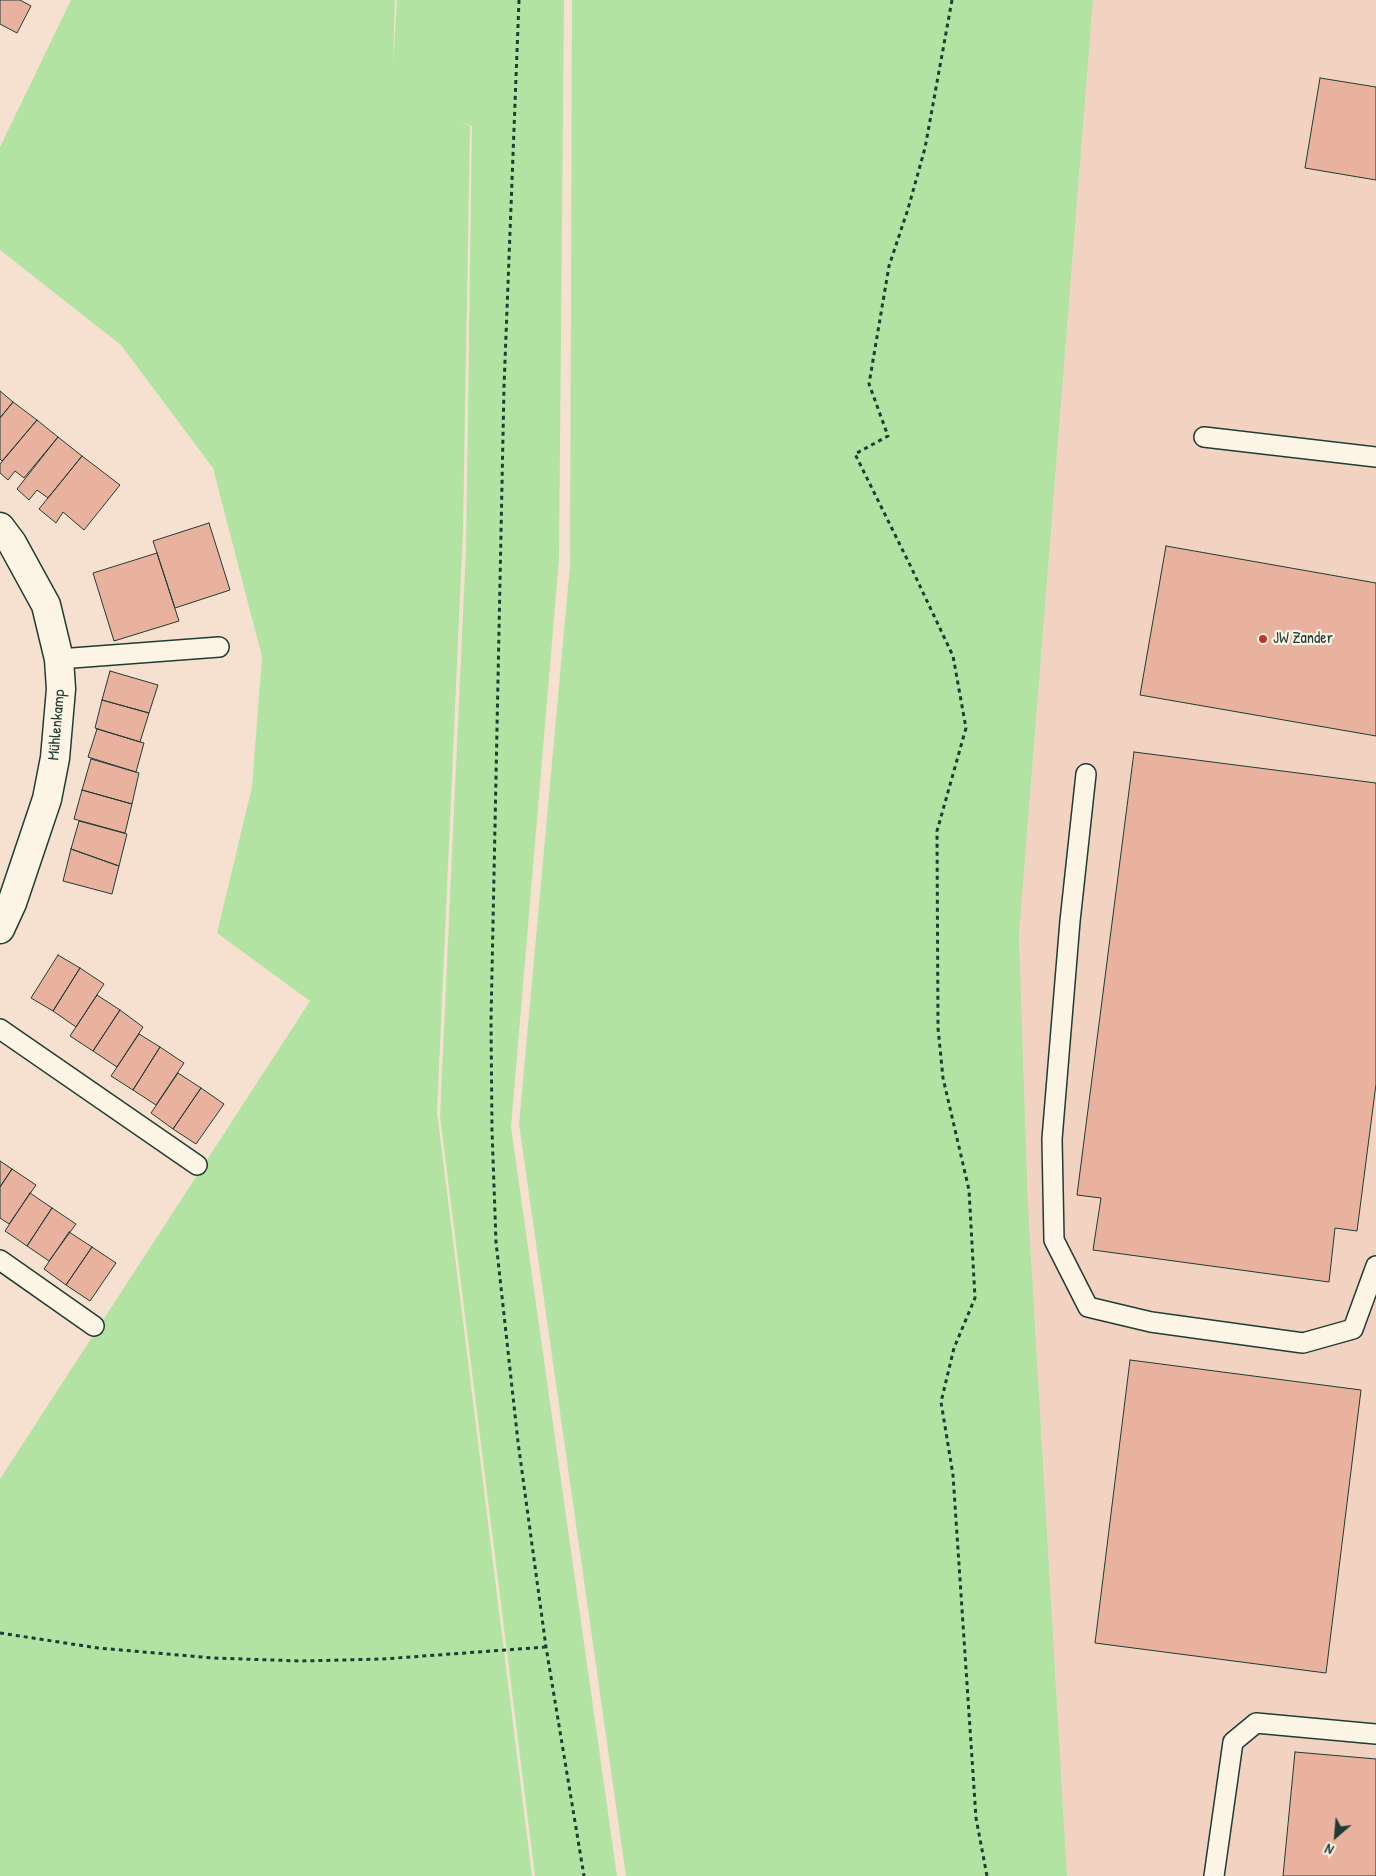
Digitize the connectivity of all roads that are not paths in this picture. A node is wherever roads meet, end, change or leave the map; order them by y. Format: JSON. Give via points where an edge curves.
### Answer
{"nodes":[{"id":1,"x":1204,"y":437,"type":"dead end"},
{"id":2,"x":1376,"y":457,"type":"edge"},
{"id":3,"x":0,"y":527,"type":"edge"},
{"id":4,"x":219,"y":647,"type":"dead end"},
{"id":5,"x":59,"y":659,"type":"junction"},
{"id":6,"x":1086,"y":774,"type":"dead end"},
{"id":7,"x":0,"y":929,"type":"edge"},
{"id":8,"x":0,"y":1029,"type":"edge"},
{"id":9,"x":197,"y":1165,"type":"dead end"},
{"id":10,"x":0,"y":1260,"type":"edge"},
{"id":11,"x":1376,"y":1266,"type":"edge"},
{"id":12,"x":94,"y":1326,"type":"dead end"},
{"id":13,"x":1376,"y":1734,"type":"edge"},
{"id":14,"x":1214,"y":1876,"type":"edge"}],
"edges":[{"from":1,"to":2,"type":"lane"},
{"from":3,"to":5,"type":"street","name":"Mühlenkamp","via":[[46,605]]},
{"from":4,"to":5,"type":"lane"},
{"from":5,"to":7,"type":"street","name":"Mühlenkamp","via":[[60,720],[55,758],[46,799]]},
{"from":6,"to":11,"type":"lane","via":[[1052,1139],[1054,1240],[1088,1307],[1151,1322],[1303,1343],[1353,1329]]},
{"from":8,"to":9,"type":"lane"},
{"from":10,"to":12,"type":"lane"},
{"from":13,"to":14,"type":"lane","via":[[1256,1722],[1233,1742]]}]}
